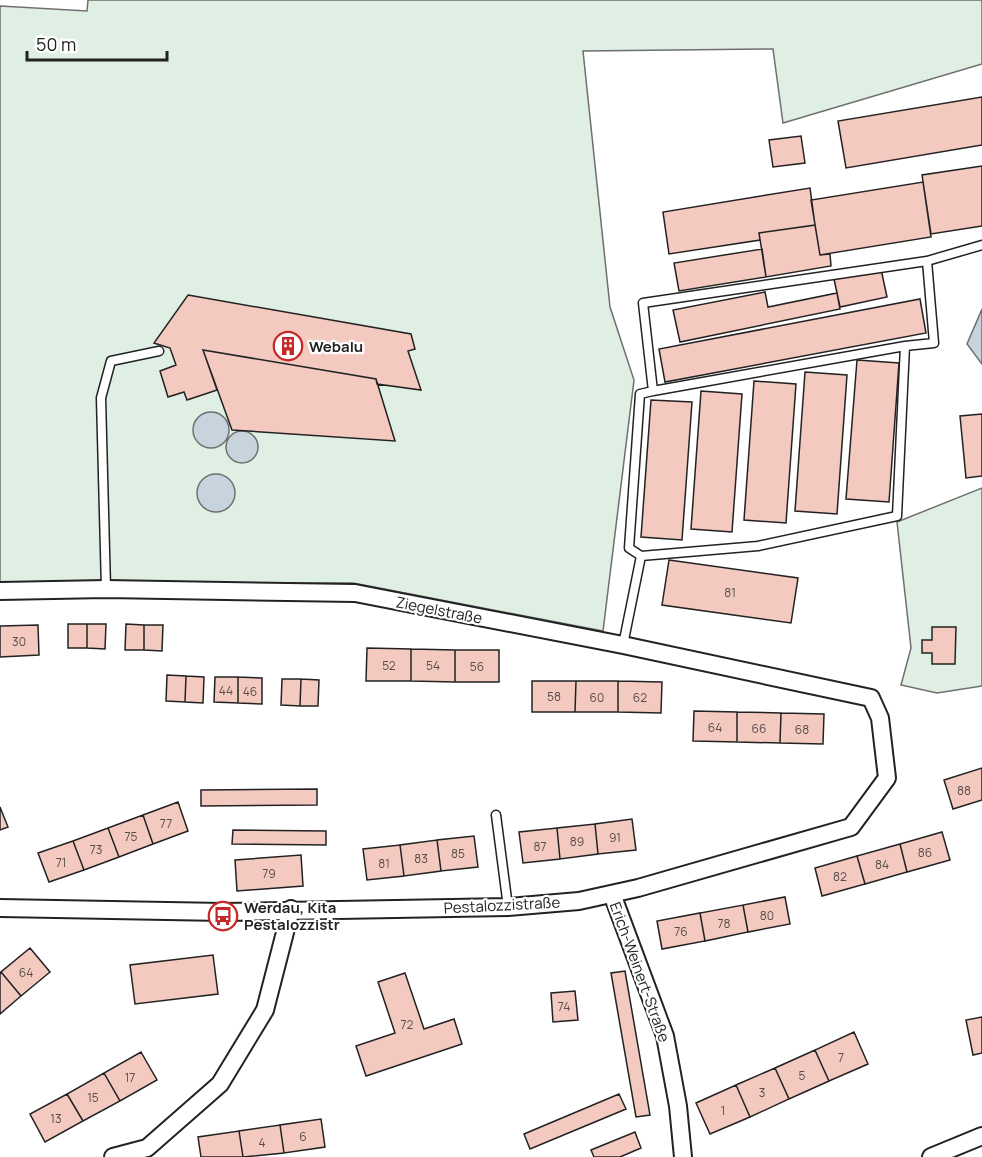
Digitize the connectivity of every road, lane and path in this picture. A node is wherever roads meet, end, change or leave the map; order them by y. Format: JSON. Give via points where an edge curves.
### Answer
{"nodes":[{"id":1,"x":982,"y":245,"type":"edge"},
{"id":2,"x":927,"y":261,"type":"junction"},
{"id":3,"x":905,"y":346,"type":"junction"},
{"id":4,"x":159,"y":351,"type":"dead end"},
{"id":5,"x":653,"y":391,"type":"junction"},
{"id":6,"x":641,"y":556,"type":"junction"},
{"id":7,"x":105,"y":590,"type":"junction"},
{"id":8,"x":0,"y":591,"type":"edge"},
{"id":9,"x":623,"y":645,"type":"junction"},
{"id":10,"x":871,"y":698,"type":"joint"},
{"id":11,"x":496,"y":815,"type":"dead end"},
{"id":12,"x":612,"y":894,"type":"junction"},
{"id":13,"x":0,"y":908,"type":"edge"},
{"id":14,"x":508,"y":908,"type":"junction"},
{"id":15,"x":291,"y":909,"type":"junction"},
{"id":16,"x":982,"y":1136,"type":"edge"},
{"id":17,"x":115,"y":1157,"type":"edge"},
{"id":18,"x":683,"y":1157,"type":"edge"},
{"id":19,"x":931,"y":1157,"type":"edge"}],
"edges":[{"from":1,"to":2,"type":"lane"},
{"from":2,"to":3,"type":"lane","via":[[934,343]]},
{"from":2,"to":5,"type":"lane","via":[[643,303]]},
{"from":3,"to":5,"type":"lane"},
{"from":3,"to":6,"type":"lane","via":[[897,516],[758,546]]},
{"from":4,"to":7,"type":"lane","via":[[111,361],[101,398]]},
{"from":5,"to":6,"type":"lane","via":[[640,394],[629,548]]},
{"from":6,"to":9,"type":"lane"},
{"from":7,"to":8,"type":"street","name":"Ziegelstraße"},
{"from":7,"to":9,"type":"street","name":"Ziegelstraße","via":[[355,593]]},
{"from":9,"to":10,"type":"street","name":"Ziegelstraße"},
{"from":10,"to":12,"type":"street","name":"Pestalozzistraße","via":[[880,718],[887,778],[851,827]]},
{"from":11,"to":14,"type":"lane"},
{"from":12,"to":14,"type":"street","name":"Pestalozzistraße"},
{"from":12,"to":18,"type":"street","name":"Erich-Weinert-Straße","via":[[664,1036]]},
{"from":13,"to":15,"type":"street","name":"Pestalozzistraße","via":[[223,912]]},
{"from":14,"to":15,"type":"street","name":"Pestalozzistraße"},
{"from":15,"to":17,"type":"street","via":[[265,1010],[220,1084],[147,1148]]},
{"from":16,"to":19,"type":"street"}]}
